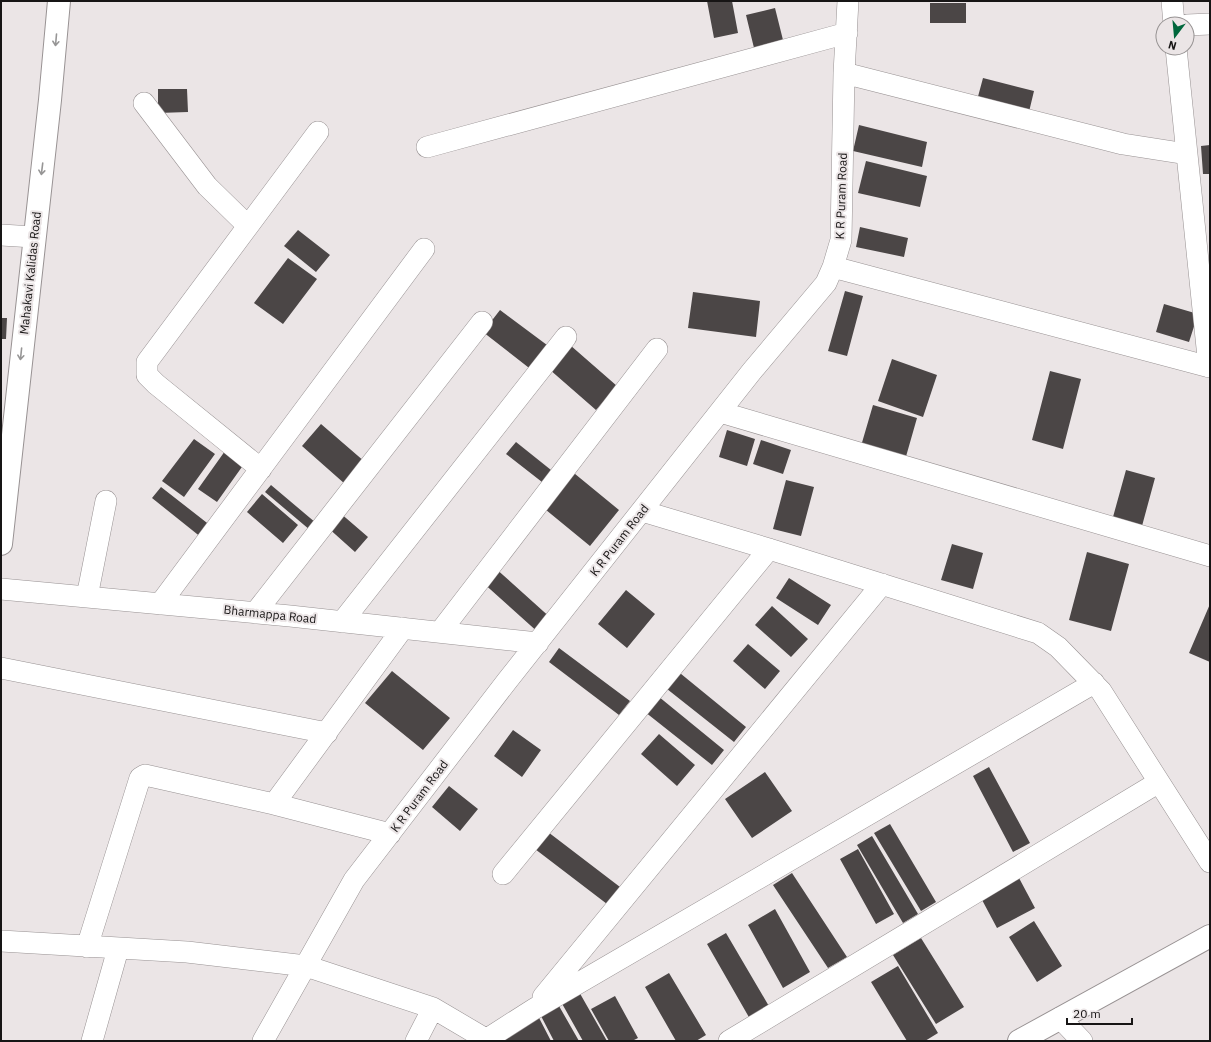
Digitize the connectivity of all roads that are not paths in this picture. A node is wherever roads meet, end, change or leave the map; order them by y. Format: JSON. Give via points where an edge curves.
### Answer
{"nodes":[{"id":1,"x":59,"y":1,"type":"edge"},
{"id":2,"x":848,"y":1,"type":"edge"},
{"id":3,"x":1172,"y":1,"type":"edge"},
{"id":4,"x":1173,"y":16,"type":"edge"},
{"id":5,"x":1210,"y":24,"type":"edge"},
{"id":6,"x":1195,"y":25,"type":"edge"},
{"id":7,"x":847,"y":33,"type":"junction"},
{"id":8,"x":1177,"y":56,"type":"edge"},
{"id":9,"x":844,"y":73,"type":"junction"},
{"id":10,"x":144,"y":103,"type":"dead end"},
{"id":11,"x":318,"y":132,"type":"dead end"},
{"id":12,"x":427,"y":147,"type":"dead end"},
{"id":13,"x":1187,"y":154,"type":"junction"},
{"id":14,"x":1202,"y":223,"type":"edge"},
{"id":15,"x":248,"y":226,"type":"junction"},
{"id":16,"x":1,"y":235,"type":"edge"},
{"id":17,"x":34,"y":237,"type":"junction"},
{"id":18,"x":424,"y":249,"type":"dead end"},
{"id":19,"x":833,"y":267,"type":"junction"},
{"id":20,"x":1206,"y":301,"type":"edge"},
{"id":21,"x":482,"y":322,"type":"dead end"},
{"id":22,"x":566,"y":337,"type":"dead end"},
{"id":23,"x":657,"y":349,"type":"dead end"},
{"id":24,"x":1209,"y":367,"type":"edge"},
{"id":25,"x":720,"y":412,"type":"junction"},
{"id":26,"x":261,"y":469,"type":"junction"},
{"id":27,"x":106,"y":500,"type":"dead end"},
{"id":28,"x":642,"y":511,"type":"junction"},
{"id":29,"x":1,"y":544,"type":"edge"},
{"id":30,"x":769,"y":549,"type":"junction"},
{"id":31,"x":1210,"y":556,"type":"edge"},
{"id":32,"x":882,"y":584,"type":"junction"},
{"id":33,"x":1,"y":588,"type":"edge"},
{"id":34,"x":87,"y":597,"type":"junction"},
{"id":35,"x":160,"y":604,"type":"junction"},
{"id":36,"x":255,"y":613,"type":"junction"},
{"id":37,"x":342,"y":622,"type":"junction"},
{"id":38,"x":403,"y":628,"type":"junction"},
{"id":39,"x":440,"y":632,"type":"junction"},
{"id":40,"x":538,"y":642,"type":"junction"},
{"id":41,"x":1,"y":668,"type":"edge"},
{"id":42,"x":1094,"y":683,"type":"junction"},
{"id":43,"x":327,"y":733,"type":"junction"},
{"id":44,"x":1159,"y":782,"type":"junction"},
{"id":45,"x":274,"y":804,"type":"junction"},
{"id":46,"x":390,"y":834,"type":"junction"},
{"id":47,"x":1210,"y":862,"type":"edge"},
{"id":48,"x":503,"y":874,"type":"dead end"},
{"id":49,"x":1210,"y":936,"type":"edge"},
{"id":50,"x":1,"y":941,"type":"edge"},
{"id":51,"x":87,"y":947,"type":"junction"},
{"id":52,"x":118,"y":949,"type":"junction"},
{"id":53,"x":306,"y":966,"type":"junction"},
{"id":54,"x":433,"y":1008,"type":"junction"},
{"id":55,"x":534,"y":1009,"type":"junction"},
{"id":56,"x":1060,"y":1018,"type":"junction"},
{"id":57,"x":488,"y":1040,"type":"edge"},
{"id":58,"x":92,"y":1041,"type":"edge"},
{"id":59,"x":263,"y":1041,"type":"edge"},
{"id":60,"x":416,"y":1041,"type":"edge"},
{"id":61,"x":729,"y":1041,"type":"edge"},
{"id":62,"x":1019,"y":1041,"type":"edge"},
{"id":63,"x":1082,"y":1041,"type":"edge"}],
"edges":[{"from":1,"to":17,"type":"street","name":"Mahakavi Kalidas Road","one_way":true},
{"from":2,"to":7,"type":"street","name":"K R Puram Road"},
{"from":3,"to":4,"type":"street"},
{"from":5,"to":6,"type":"street"},
{"from":7,"to":9,"type":"street","name":"K R Puram Road"},
{"from":7,"to":12,"type":"street"},
{"from":8,"to":13,"type":"street"},
{"from":9,"to":13,"type":"street","via":[[1124,144]]},
{"from":9,"to":19,"type":"street","name":"K R Puram Road","via":[[842,240]]},
{"from":10,"to":15,"type":"street","via":[[208,186]]},
{"from":11,"to":15,"type":"street"},
{"from":13,"to":14,"type":"street"},
{"from":14,"to":20,"type":"street"},
{"from":15,"to":26,"type":"street","via":[[147,362],[148,375],[156,384]]},
{"from":16,"to":17,"type":"street"},
{"from":17,"to":29,"type":"street","name":"Mahakavi Kalidas Road","one_way":true},
{"from":18,"to":26,"type":"street"},
{"from":19,"to":24,"type":"street"},
{"from":19,"to":25,"type":"street","name":"K R Puram Road","via":[[826,283]]},
{"from":20,"to":24,"type":"street"},
{"from":21,"to":36,"type":"street"},
{"from":22,"to":37,"type":"street"},
{"from":23,"to":39,"type":"street"},
{"from":25,"to":28,"type":"street","name":"K R Puram Road"},
{"from":25,"to":31,"type":"street"},
{"from":26,"to":35,"type":"street"},
{"from":27,"to":34,"type":"street"},
{"from":28,"to":30,"type":"street"},
{"from":28,"to":40,"type":"street","name":"K R Puram Road"},
{"from":30,"to":32,"type":"street"},
{"from":30,"to":48,"type":"street"},
{"from":32,"to":42,"type":"street","via":[[1038,633],[1058,646]]},
{"from":32,"to":55,"type":"street"},
{"from":33,"to":34,"type":"street","name":"Bharmappa Road"},
{"from":34,"to":35,"type":"street","name":"Bharmappa Road"},
{"from":35,"to":36,"type":"street","name":"Bharmappa Road"},
{"from":36,"to":37,"type":"street","name":"Bharmappa Road"},
{"from":37,"to":38,"type":"street","name":"Bharmappa Road"},
{"from":38,"to":39,"type":"street","name":"Bharmappa Road"},
{"from":38,"to":43,"type":"street"},
{"from":39,"to":40,"type":"street","name":"Bharmappa Road"},
{"from":40,"to":46,"type":"street","name":"K R Puram Road"},
{"from":41,"to":43,"type":"street"},
{"from":42,"to":44,"type":"street"},
{"from":42,"to":55,"type":"street"},
{"from":43,"to":45,"type":"street"},
{"from":44,"to":47,"type":"street"},
{"from":44,"to":61,"type":"street"},
{"from":45,"to":46,"type":"street"},
{"from":45,"to":51,"type":"street","via":[[142,776]]},
{"from":46,"to":53,"type":"street","name":"K R Puram Road","via":[[354,880]]},
{"from":49,"to":56,"type":"street"},
{"from":50,"to":51,"type":"street"},
{"from":51,"to":52,"type":"street"},
{"from":52,"to":53,"type":"street","via":[[187,952]]},
{"from":52,"to":58,"type":"street"},
{"from":53,"to":54,"type":"street"},
{"from":53,"to":59,"type":"street","name":"K R Puram Road"},
{"from":54,"to":57,"type":"street"},
{"from":54,"to":60,"type":"street"},
{"from":55,"to":57,"type":"street"},
{"from":56,"to":62,"type":"street"},
{"from":56,"to":63,"type":"street"}]}
